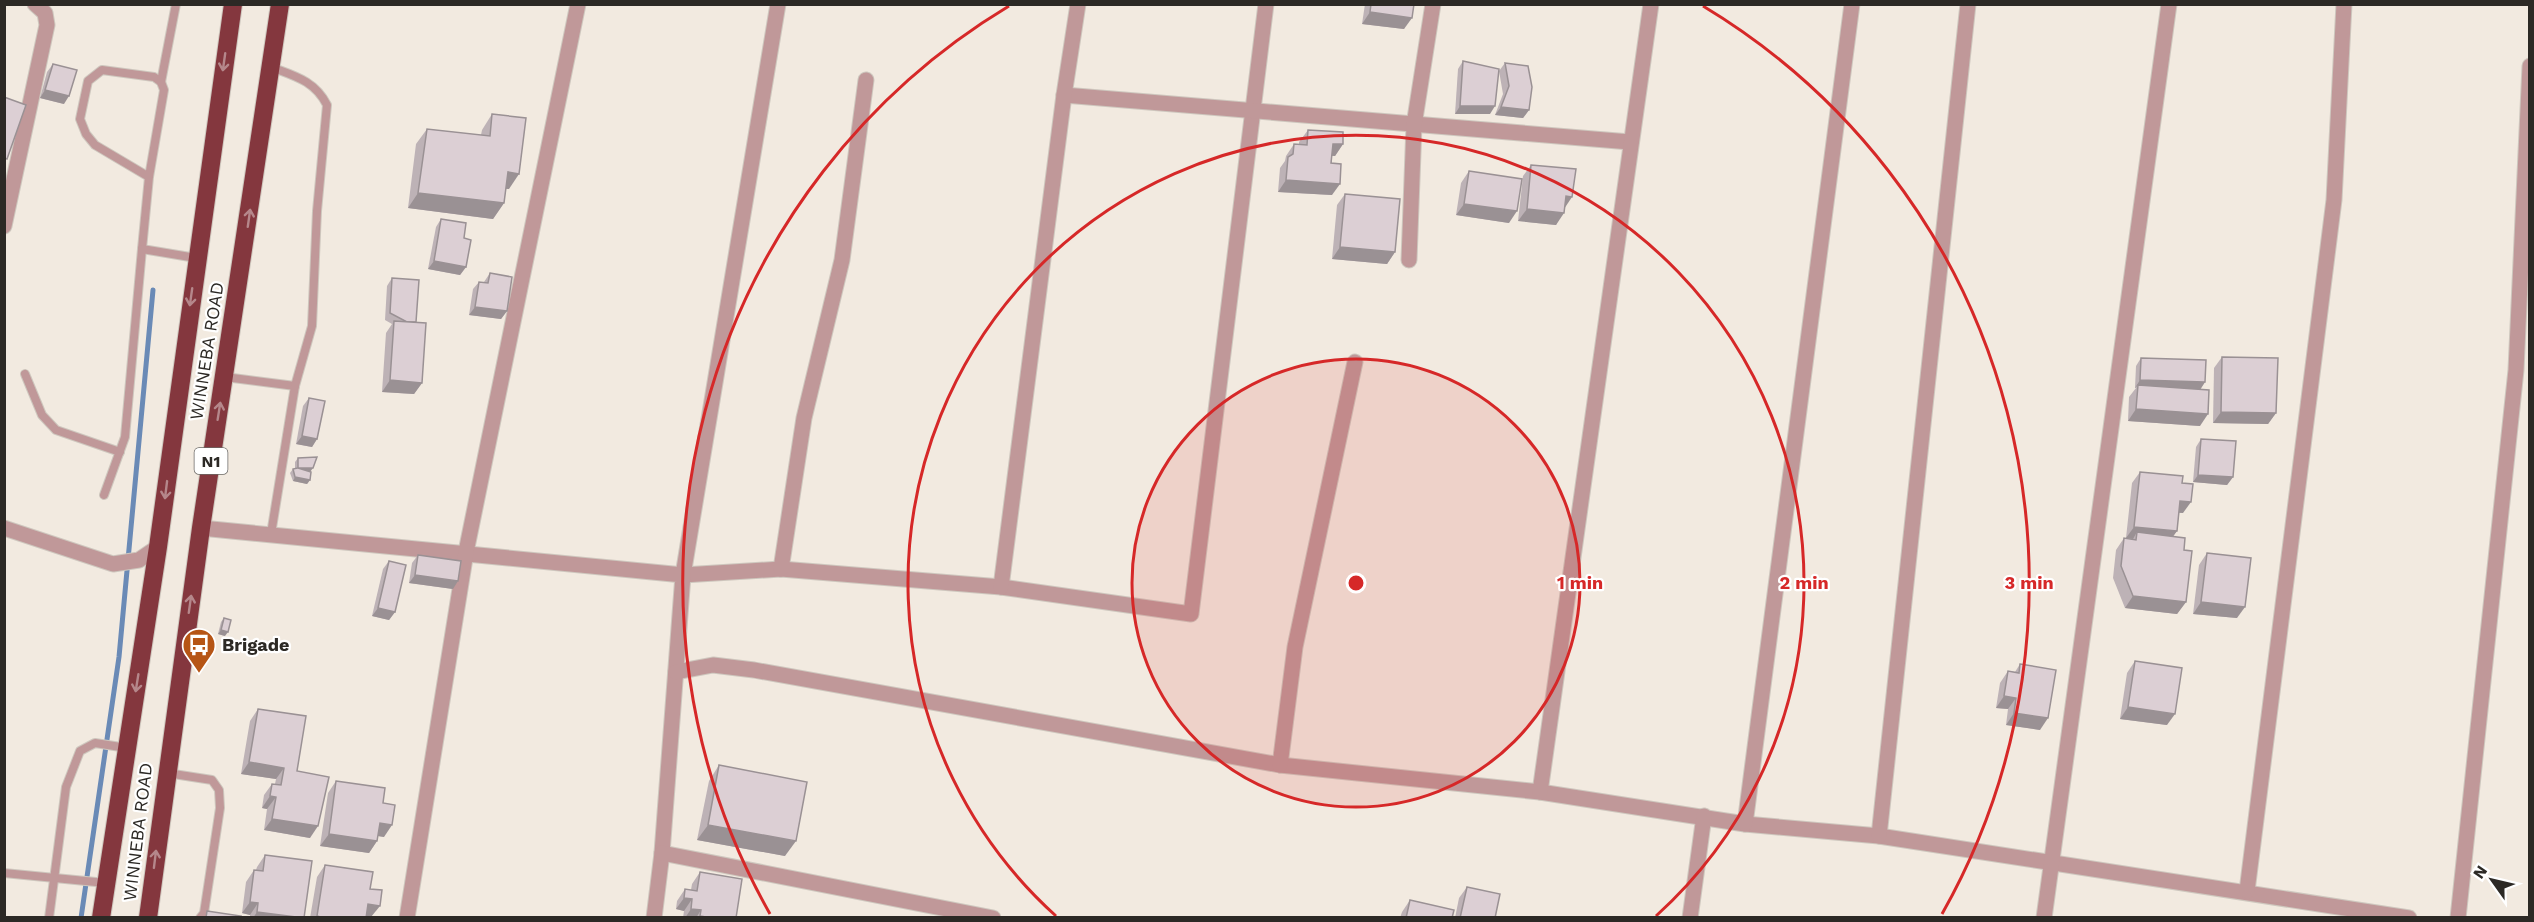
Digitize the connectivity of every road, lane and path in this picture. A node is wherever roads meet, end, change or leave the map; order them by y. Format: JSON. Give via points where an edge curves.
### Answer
{"nodes":[{"id":1,"x":35,"y":4,"type":"edge"},
{"id":2,"x":176,"y":4,"type":"edge"},
{"id":3,"x":233,"y":4,"type":"edge"},
{"id":4,"x":280,"y":4,"type":"edge"},
{"id":5,"x":578,"y":4,"type":"edge"},
{"id":6,"x":778,"y":4,"type":"edge"},
{"id":7,"x":1078,"y":4,"type":"edge"},
{"id":8,"x":1266,"y":4,"type":"edge"},
{"id":9,"x":1433,"y":4,"type":"edge"},
{"id":10,"x":1651,"y":4,"type":"edge"},
{"id":11,"x":1852,"y":4,"type":"edge"},
{"id":12,"x":1968,"y":4,"type":"edge"},
{"id":13,"x":2169,"y":4,"type":"edge"},
{"id":14,"x":2344,"y":4,"type":"edge"},
{"id":15,"x":2529,"y":66,"type":"edge"},
{"id":16,"x":271,"y":67,"type":"junction"},
{"id":17,"x":866,"y":80,"type":"dead end"},
{"id":18,"x":161,"y":82,"type":"junction"},
{"id":19,"x":1064,"y":95,"type":"junction"},
{"id":20,"x":1251,"y":109,"type":"junction"},
{"id":21,"x":1414,"y":125,"type":"junction"},
{"id":22,"x":1630,"y":142,"type":"junction"},
{"id":23,"x":149,"y":177,"type":"junction"},
{"id":24,"x":4,"y":226,"type":"edge"},
{"id":25,"x":141,"y":249,"type":"junction"},
{"id":26,"x":196,"y":258,"type":"junction"},
{"id":27,"x":1408,"y":260,"type":"dead end"},
{"id":28,"x":1355,"y":362,"type":"dead end"},
{"id":29,"x":25,"y":374,"type":"dead end"},
{"id":30,"x":225,"y":376,"type":"junction"},
{"id":31,"x":295,"y":386,"type":"junction"},
{"id":32,"x":120,"y":452,"type":"junction"},
{"id":33,"x":104,"y":495,"type":"dead end"},
{"id":34,"x":4,"y":528,"type":"edge"},
{"id":35,"x":201,"y":528,"type":"junction"},
{"id":36,"x":271,"y":534,"type":"junction"},
{"id":37,"x":158,"y":547,"type":"junction"},
{"id":38,"x":466,"y":552,"type":"junction"},
{"id":39,"x":782,"y":569,"type":"junction"},
{"id":40,"x":683,"y":575,"type":"junction"},
{"id":41,"x":1001,"y":587,"type":"junction"},
{"id":42,"x":675,"y":672,"type":"junction"},
{"id":43,"x":127,"y":748,"type":"junction"},
{"id":44,"x":1280,"y":765,"type":"junction"},
{"id":45,"x":166,"y":773,"type":"junction"},
{"id":46,"x":1540,"y":792,"type":"junction"},
{"id":47,"x":1704,"y":816,"type":"junction"},
{"id":48,"x":1745,"y":824,"type":"junction"},
{"id":49,"x":1879,"y":836,"type":"junction"},
{"id":50,"x":662,"y":853,"type":"junction"},
{"id":51,"x":2052,"y":861,"type":"junction"},
{"id":52,"x":4,"y":873,"type":"edge"},
{"id":53,"x":55,"y":878,"type":"junction"},
{"id":54,"x":106,"y":883,"type":"junction"},
{"id":55,"x":2247,"y":891,"type":"junction"},
{"id":56,"x":49,"y":918,"type":"edge"},
{"id":57,"x":101,"y":918,"type":"edge"},
{"id":58,"x":148,"y":918,"type":"edge"},
{"id":59,"x":200,"y":918,"type":"edge"},
{"id":60,"x":407,"y":918,"type":"edge"},
{"id":61,"x":654,"y":918,"type":"edge"},
{"id":62,"x":993,"y":918,"type":"edge"},
{"id":63,"x":1690,"y":918,"type":"edge"},
{"id":64,"x":2044,"y":918,"type":"edge"},
{"id":65,"x":2409,"y":918,"type":"edge"},
{"id":66,"x":2458,"y":918,"type":"edge"}],
"edges":[{"from":1,"to":24,"type":"street","via":[[45,14],[47,25]]},
{"from":2,"to":18,"type":"lane"},
{"from":3,"to":26,"type":"highway","name":"WINNEBA ROAD","number":"N1","one_way":true},
{"from":4,"to":16,"type":"highway","name":"WINNEBA ROAD","number":"N1"},
{"from":5,"to":38,"type":"street"},
{"from":6,"to":40,"type":"street"},
{"from":7,"to":19,"type":"street"},
{"from":8,"to":20,"type":"street"},
{"from":9,"to":21,"type":"street"},
{"from":10,"to":22,"type":"street"},
{"from":11,"to":48,"type":"street"},
{"from":12,"to":49,"type":"street"},
{"from":13,"to":51,"type":"street"},
{"from":14,"to":55,"type":"street","via":[[2334,200]]},
{"from":15,"to":66,"type":"street","via":[[2516,370]]},
{"from":30,"to":16,"type":"highway","name":"WINNEBA ROAD","number":"N1","one_way":true},
{"from":16,"to":31,"type":"lane","via":[[304,79],[320,91],[327,105],[312,326]]},
{"from":17,"to":39,"type":"street","via":[[842,260],[804,418]]},
{"from":18,"to":23,"type":"lane","via":[[164,90]]},
{"from":18,"to":23,"type":"lane","via":[[154,77],[102,70],[88,81],[80,119],[95,145]]},
{"from":19,"to":20,"type":"street"},
{"from":19,"to":41,"type":"street"},
{"from":20,"to":21,"type":"street"},
{"from":20,"to":41,"type":"street","via":[[1191,614]]},
{"from":21,"to":22,"type":"street"},
{"from":21,"to":27,"type":"street"},
{"from":22,"to":46,"type":"street"},
{"from":23,"to":25,"type":"lane"},
{"from":25,"to":26,"type":"lane"},
{"from":25,"to":32,"type":"lane","via":[[127,424]]},
{"from":26,"to":37,"type":"highway","name":"WINNEBA ROAD","number":"N1","one_way":true},
{"from":28,"to":44,"type":"street","via":[[1295,646]]},
{"from":29,"to":32,"type":"lane","via":[[48,424]]},
{"from":30,"to":31,"type":"lane"},
{"from":35,"to":30,"type":"highway","name":"WINNEBA ROAD","number":"N1","one_way":true},
{"from":31,"to":36,"type":"lane"},
{"from":32,"to":33,"type":"lane"},
{"from":34,"to":37,"type":"street","via":[[113,564],[139,560]]},
{"from":35,"to":36,"type":"street"},
{"from":45,"to":35,"type":"highway","name":"WINNEBA ROAD","number":"N1","one_way":true},
{"from":36,"to":38,"type":"street"},
{"from":37,"to":43,"type":"highway","name":"WINNEBA ROAD","number":"N1","one_way":true},
{"from":38,"to":40,"type":"street"},
{"from":38,"to":60,"type":"street"},
{"from":39,"to":40,"type":"street"},
{"from":39,"to":41,"type":"street"},
{"from":40,"to":42,"type":"street"},
{"from":42,"to":44,"type":"street","via":[[713,665],[754,670]]},
{"from":42,"to":50,"type":"street"},
{"from":43,"to":53,"type":"lane","via":[[94,743],[80,751],[66,787]]},
{"from":43,"to":54,"type":"highway","name":"WINNEBA ROAD","number":"N1"},
{"from":44,"to":46,"type":"street"},
{"from":58,"to":45,"type":"highway","name":"WINNEBA ROAD","number":"N1","one_way":true},
{"from":45,"to":59,"type":"lane","via":[[212,780],[219,790],[220,808],[204,913]]},
{"from":46,"to":47,"type":"street"},
{"from":47,"to":48,"type":"street"},
{"from":47,"to":63,"type":"street"},
{"from":48,"to":49,"type":"street"},
{"from":49,"to":51,"type":"street"},
{"from":50,"to":61,"type":"street"},
{"from":50,"to":62,"type":"street"},
{"from":51,"to":55,"type":"street"},
{"from":51,"to":64,"type":"street"},
{"from":52,"to":53,"type":"lane"},
{"from":53,"to":54,"type":"lane"},
{"from":53,"to":56,"type":"lane"},
{"from":54,"to":57,"type":"highway","name":"WINNEBA ROAD","number":"N1"},
{"from":55,"to":65,"type":"street"}]}
